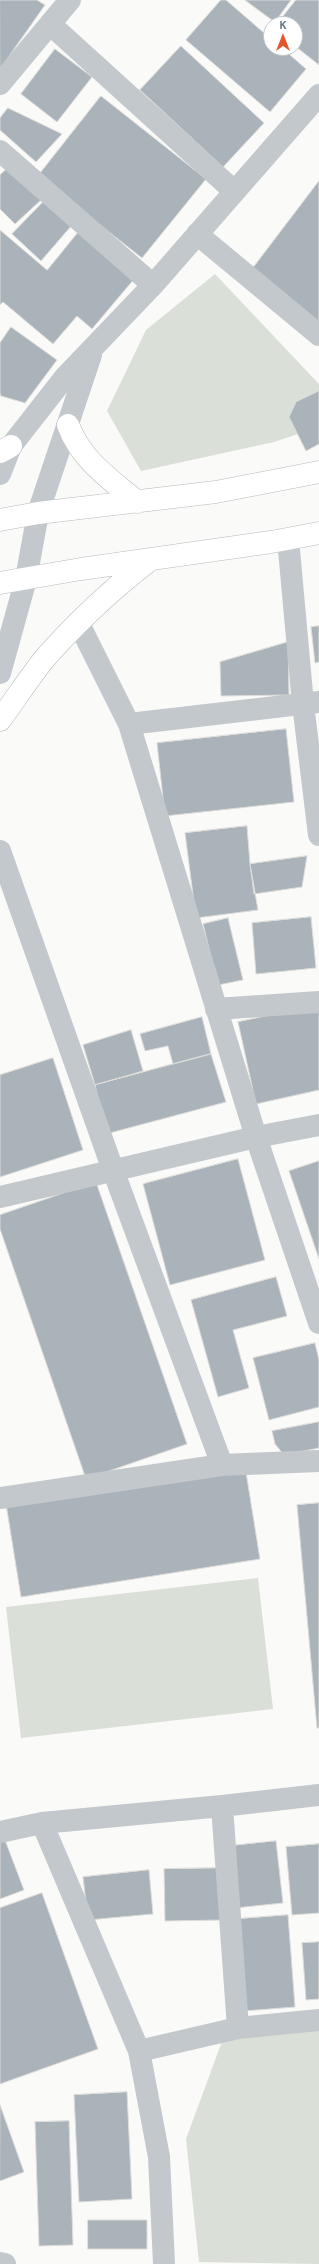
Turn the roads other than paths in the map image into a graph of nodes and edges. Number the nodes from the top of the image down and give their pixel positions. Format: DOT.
graph roads {
  1 [pos="70,0"];
  2 [pos="50,24"];
  3 [pos="0,84"];
  4 [pos="319,95"];
  5 [pos="0,151"];
  6 [pos="234,192"];
  7 [pos="197,234"];
  8 [pos="153,285"];
  9 [pos="319,336"];
  10 [pos="93,350"];
  11 [pos="68,425"];
  12 [pos="4,444"];
  13 [pos="319,472"];
  14 [pos="0,474"];
  15 [pos="137,502"];
  16 [pos="38,513"];
  17 [pos="0,520"];
  18 [pos="319,532"];
  19 [pos="288,539"];
  20 [pos="152,559"];
  21 [pos="26,579"];
  22 [pos="0,583"];
  23 [pos="78,622"];
  24 [pos="0,673"];
  25 [pos="311,703"];
  26 [pos="0,720"];
  27 [pos="129,724"];
  28 [pos="319,835"];
  29 [pos="0,850"];
  30 [pos="319,1002"];
  31 [pos="216,1009"];
  32 [pos="319,1125"];
  33 [pos="256,1137"];
  34 [pos="113,1170"];
  35 [pos="0,1197"];
  36 [pos="319,1323"];
  37 [pos="319,1461"];
  38 [pos="222,1465"];
  39 [pos="0,1498"];
  40 [pos="319,1795"];
  41 [pos="222,1806"];
  42 [pos="42,1823"];
  43 [pos="0,1832"];
  44 [pos="319,2020"];
  45 [pos="238,2028"];
  46 [pos="139,2051"];
  47 [pos="0,2263"];
  48 [pos="5,2264"];
  49 [pos="164,2264"];
  1 -- 2 [label="street"];
  2 -- 3 [label="street"];
  2 -- 6 [label="street"];
  4 -- 6 [label="street"];
  5 -- 8 [label="street"];
  6 -- 7 [label="street"];
  7 -- 8 [label="street"];
  7 -- 9 [label="street"];
  8 -- 10 [label="street"];
  10 -- 11 [label="street"];
  10 -- 12 [label="street"];
  11 -- 15 [label="main road"];
  11 -- 16 [label="street"];
  12 -- 14 [label="street"];
  13 -- 15 [label="main road"];
  15 -- 16 [label="main road"];
  16 -- 17 [label="main road"];
  16 -- 21 [label="street"];
  18 -- 19 [label="main road"];
  19 -- 20 [label="main road"];
  19 -- 25 [label="street"];
  20 -- 21 [label="main road"];
  20 -- 23 [label="main road"];
  21 -- 22 [label="main road"];
  21 -- 24 [label="street"];
  23 -- 26 [label="main road"];
  23 -- 27 [label="street"];
  25 -- 27 [label="street"];
  25 -- 28 [label="street"];
  27 -- 31 [label="street"];
  29 -- 34 [label="street"];
  30 -- 31 [label="street"];
  31 -- 33 [label="street"];
  32 -- 33 [label="street"];
  33 -- 34 [label="street"];
  33 -- 36 [label="street"];
  34 -- 35 [label="street"];
  34 -- 38 [label="street"];
  37 -- 38 [label="street"];
  38 -- 39 [label="street"];
  40 -- 41 [label="street"];
  41 -- 42 [label="street"];
  41 -- 45 [label="street"];
  42 -- 43 [label="street"];
  42 -- 46 [label="street"];
  44 -- 45 [label="street"];
  45 -- 46 [label="street"];
  46 -- 49 [label="street"];
  47 -- 48 [label="street"];
}
